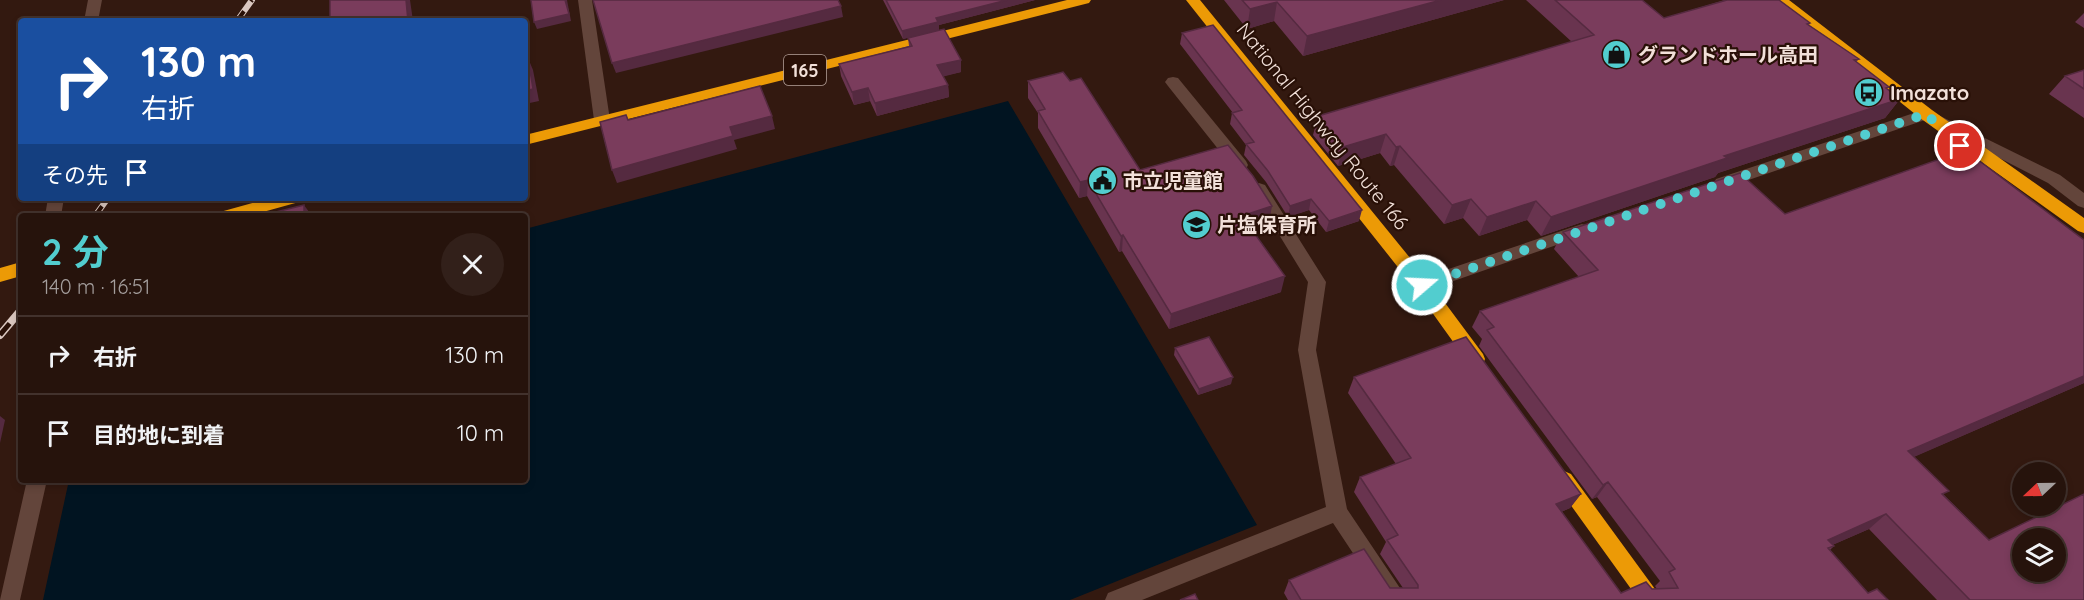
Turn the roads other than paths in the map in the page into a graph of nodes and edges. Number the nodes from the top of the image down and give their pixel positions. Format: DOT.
graph roads {
  1 [pos="95,0"];
  2 [pos="585,0"];
  3 [pos="1084,0"];
  4 [pos="1193,0"];
  5 [pos="1780,0"];
  6 [pos="92,18"];
  7 [pos="1173,82"];
  8 [pos="1926,114"];
  9 [pos="602,120"];
  10 [pos="528,139"];
  11 [pos="1702,190"];
  12 [pos="2011,196"];
  13 [pos="282,201"];
  14 [pos="2084,202"];
  15 [pos="237,213"];
  16 [pos="1601,224"];
  17 [pos="2084,227"];
  18 [pos="1422,285"];
  19 [pos="1485,371"];
  20 [pos="1554,466"];
  21 [pos="36,483"];
  22 [pos="1337,512"];
  23 [pos="8,577"];
  24 [pos="9,600"];
  25 [pos="1116,600"];
  26 [pos="1397,600"];
  27 [pos="1652,600"];
  1 -- 6 [label="street"];
  2 -- 9 [label="street"];
  3 -- 9 [label="highway, 165"];
  4 -- 18 [label="highway, National Highway Route 166"];
  5 -- 8 [label="highway"];
  7 -- 22 [label="street"];
  8 -- 11 [label="street"];
  8 -- 12 [label="street"];
  8 -- 14 [label="street"];
  8 -- 17 [label="highway"];
  9 -- 10 [label="highway, 165"];
  13 -- 15 [label="highway"];
  16 -- 18 [label="street"];
  18 -- 19 [label="highway, National Highway Route 166"];
  20 -- 27 [label="highway"];
  21 -- 23 [label="street"];
  22 -- 25 [label="street"];
  22 -- 26 [label="street"];
  23 -- 24 [label="street"];
}
